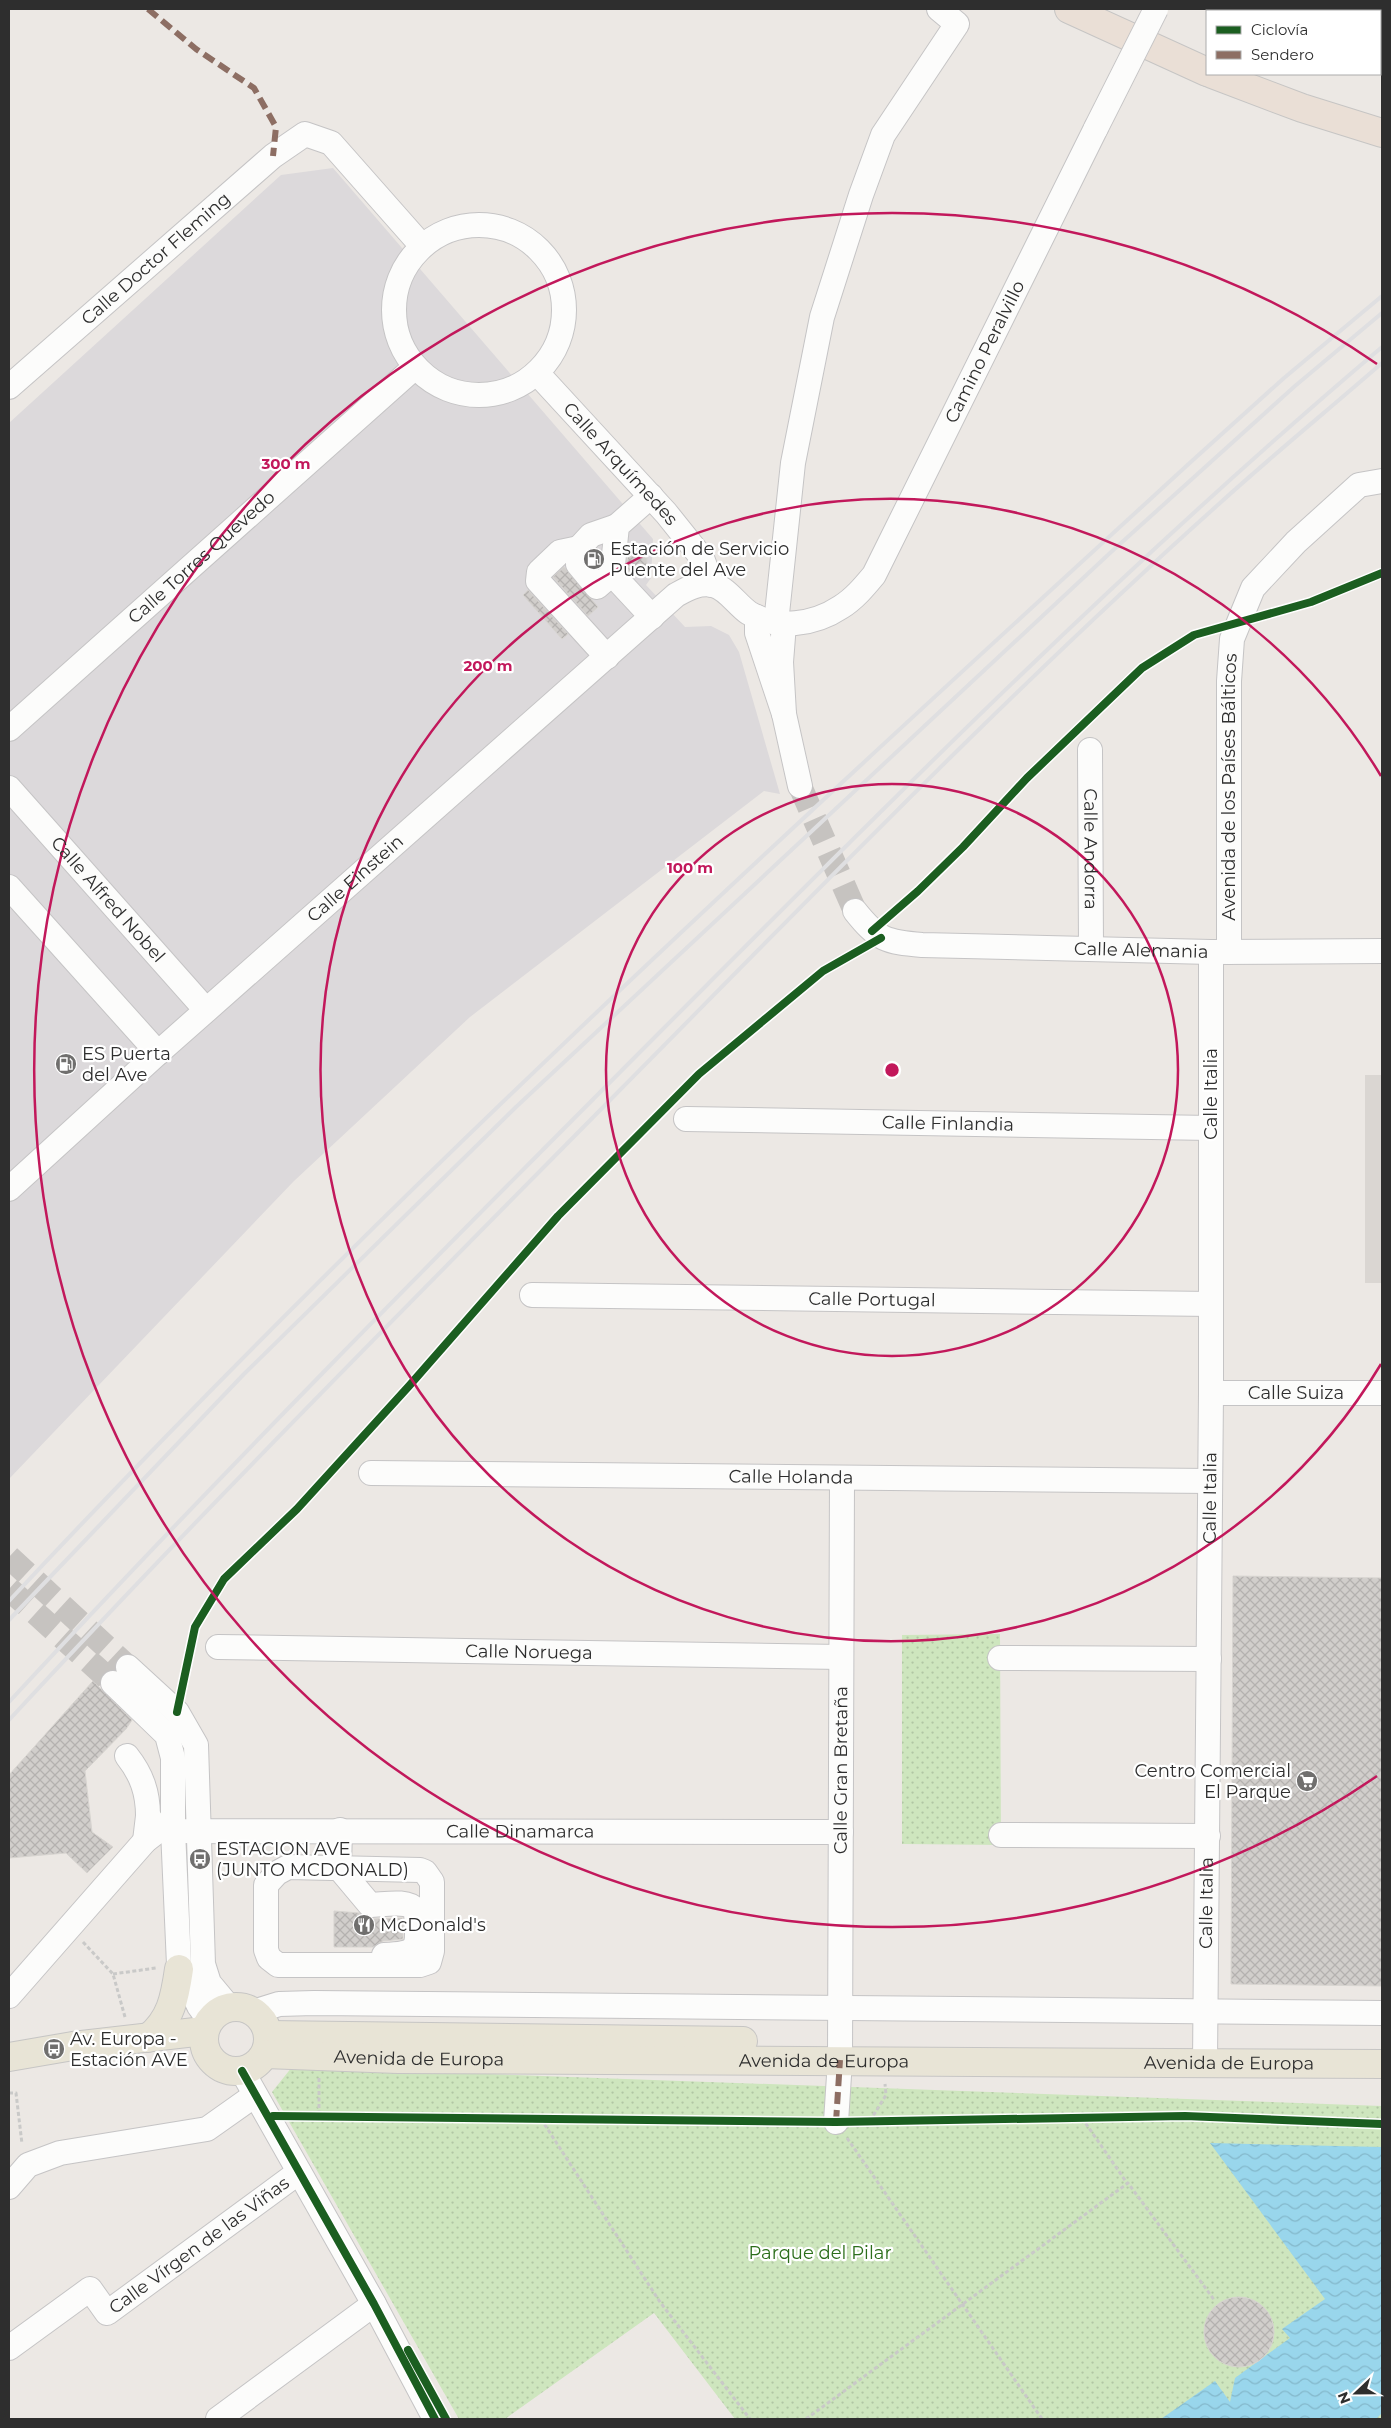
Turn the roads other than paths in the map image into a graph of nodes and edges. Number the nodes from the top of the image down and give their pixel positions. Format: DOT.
graph roads {
  1 [pos="939,9"];
  2 [pos="1070,9"];
  3 [pos="1156,9"];
  4 [pos="1206,72"];
  5 [pos="1215,75"];
  6 [pos="1382,133"];
  7 [pos="422,246"];
  8 [pos="415,367"];
  9 [pos="538,374"];
  10 [pos="9,387"];
  11 [pos="1382,481"];
  12 [pos="651,496"];
  13 [pos="617,526"];
  14 [pos="578,548"];
  15 [pos="612,574"];
  16 [pos="712,585"];
  17 [pos="652,617"];
  18 [pos="773,622"];
  19 [pos="607,657"];
  20 [pos="9,729"];
  21 [pos="1090,750"];
  22 [pos="800,786"];
  23 [pos="9,788"];
  24 [pos="9,886"];
  25 [pos="855,911"];
  26 [pos="1091,948"];
  27 [pos="1382,951"];
  28 [pos="1220,952"];
  29 [pos="206,1010"];
  30 [pos="158,1052"];
  31 [pos="686,1119"];
  32 [pos="1211,1128"];
  33 [pos="9,1189"];
  34 [pos="532,1295"];
  35 [pos="1211,1304"];
  36 [pos="1211,1393"];
  37 [pos="1382,1393"];
  38 [pos="371,1473"];
  39 [pos="842,1479"];
  40 [pos="1210,1481"];
  41 [pos="218,1647"];
  42 [pos="841,1658"];
  43 [pos="1000,1658"];
  44 [pos="1209,1659"];
  45 [pos="127,1756"];
  46 [pos="156,1829"];
  47 [pos="198,1830"];
  48 [pos="340,1830"];
  49 [pos="841,1832"];
  50 [pos="1000,1835"];
  51 [pos="1208,1836"];
  52 [pos="339,1868"];
  53 [pos="363,1966"];
  54 [pos="179,1967"];
  55 [pos="9,1996"];
  56 [pos="840,2009"];
  57 [pos="1206,2011"];
  58 [pos="1382,2013"];
  59 [pos="224,2017"];
  60 [pos="140,2039"];
  61 [pos="266,2044"];
  62 [pos="1382,2047"];
  63 [pos="840,2051"];
  64 [pos="1205,2054"];
  65 [pos="9,2057"];
  66 [pos="1382,2064"];
  67 [pos="242,2071"];
  68 [pos="255,2095"];
  69 [pos="836,2122"];
  70 [pos="299,2172"];
  71 [pos="9,2187"];
  72 [pos="374,2304"];
  73 [pos="9,2348"];
  74 [pos="218,2419"];
  75 [pos="435,2419"];
  1 -- 18 [label="street"];
  2 -- 4 [label="highway"];
  3 -- 18 [label="street, Camino Peralvillo, bridge"];
  5 -- 6 [label="highway"];
  7 -- 8 [label="street"];
  7 -- 9 [label="street"];
  7 -- 10 [label="street, Calle Doctor Fleming"];
  8 -- 9 [label="street"];
  8 -- 20 [label="street, Calle Torres Quevedo"];
  9 -- 12 [label="street, Calle Arquímedes"];
  11 -- 28 [label="street, Avenida de los Países Bálticos"];
  12 -- 13 [label="street"];
  12 -- 16 [label="street, Calle Arquímedes"];
  13 -- 14 [label="street"];
  13 -- 15 [label="street"];
  14 -- 15 [label="street"];
  14 -- 19 [label="street"];
  15 -- 17 [label="street"];
  16 -- 17 [label="street, Calle Einstein"];
  16 -- 18 [label="street"];
  17 -- 19 [label="street, Calle Einstein"];
  18 -- 22 [label="street"];
  19 -- 29 [label="street, Calle Einstein"];
  21 -- 26 [label="street, Calle Andorra"];
  23 -- 29 [label="street, Calle Alfred Nobel"];
  24 -- 30 [label="street"];
  25 -- 26 [label="street, Calle Alemania"];
  26 -- 28 [label="street, Calle Alemania"];
  27 -- 28 [label="street, Calle Alemania"];
  28 -- 32 [label="street, Calle Italia"];
  29 -- 30 [label="street, Calle Einstein"];
  30 -- 33 [label="street, Calle Einstein"];
  31 -- 32 [label="street, Calle Finlandia"];
  32 -- 35 [label="street, Calle Italia"];
  34 -- 35 [label="street, Calle Portugal"];
  35 -- 36 [label="street, Calle Italia"];
  36 -- 37 [label="street, Calle Suiza"];
  36 -- 40 [label="street, Calle Italia"];
  38 -- 39 [label="street, Calle Holanda"];
  39 -- 40 [label="street, Calle Holanda"];
  39 -- 42 [label="street, Calle Gran Bretaña"];
  40 -- 44 [label="street, Calle Italia"];
  41 -- 42 [label="street, Calle Noruega"];
  42 -- 49 [label="street, Calle Gran Bretaña"];
  43 -- 44 [label="street"];
  44 -- 51 [label="street, Calle Italia"];
  45 -- 46 [label="street"];
  46 -- 47 [label="street, Calle Dinamarca"];
  46 -- 47 [label="street"];
  46 -- 54 [label="street"];
  46 -- 55 [label="street"];
  47 -- 48 [label="street, Calle Dinamarca"];
  47 -- 59 [label="street"];
  48 -- 49 [label="street, Calle Dinamarca"];
  48 -- 52 [label="street"];
  49 -- 56 [label="street, Calle Gran Bretaña"];
  50 -- 51 [label="street"];
  51 -- 57 [label="street, Calle Italia"];
  52 -- 53 [label="street"];
  52 -- 53 [label="street"];
  52 -- 53 [label="street"];
  54 -- 59 [label="street"];
  54 -- 60 [label="main road"];
  56 -- 57 [label="street"];
  56 -- 59 [label="street"];
  56 -- 63 [label="street, Calle Gran Bretaña"];
  57 -- 58 [label="street"];
  57 -- 64 [label="street, Calle Italia"];
  59 -- 60 [label="main road"];
  59 -- 61 [label="main road"];
  59 -- 67 [label="main road"];
  60 -- 65 [label="main road"];
  61 -- 63 [label="main road, Avenida de Europa"];
  61 -- 63 [label="main road, Avenida de Europa"];
  61 -- 67 [label="main road"];
  62 -- 64 [label="main road, Avenida de Europa"];
  63 -- 64 [label="main road, Avenida de Europa"];
  63 -- 64 [label="main road, Avenida de Europa"];
  63 -- 69 [label="street, Calle Gran Bretaña"];
  64 -- 66 [label="main road, Avenida de Europa"];
  67 -- 68 [label="street"];
  68 -- 70 [label="street"];
  68 -- 71 [label="street"];
  70 -- 72 [label="street"];
  70 -- 73 [label="street, Calle Vírgen de las Viñas"];
  72 -- 74 [label="street"];
  72 -- 75 [label="street"];
}
